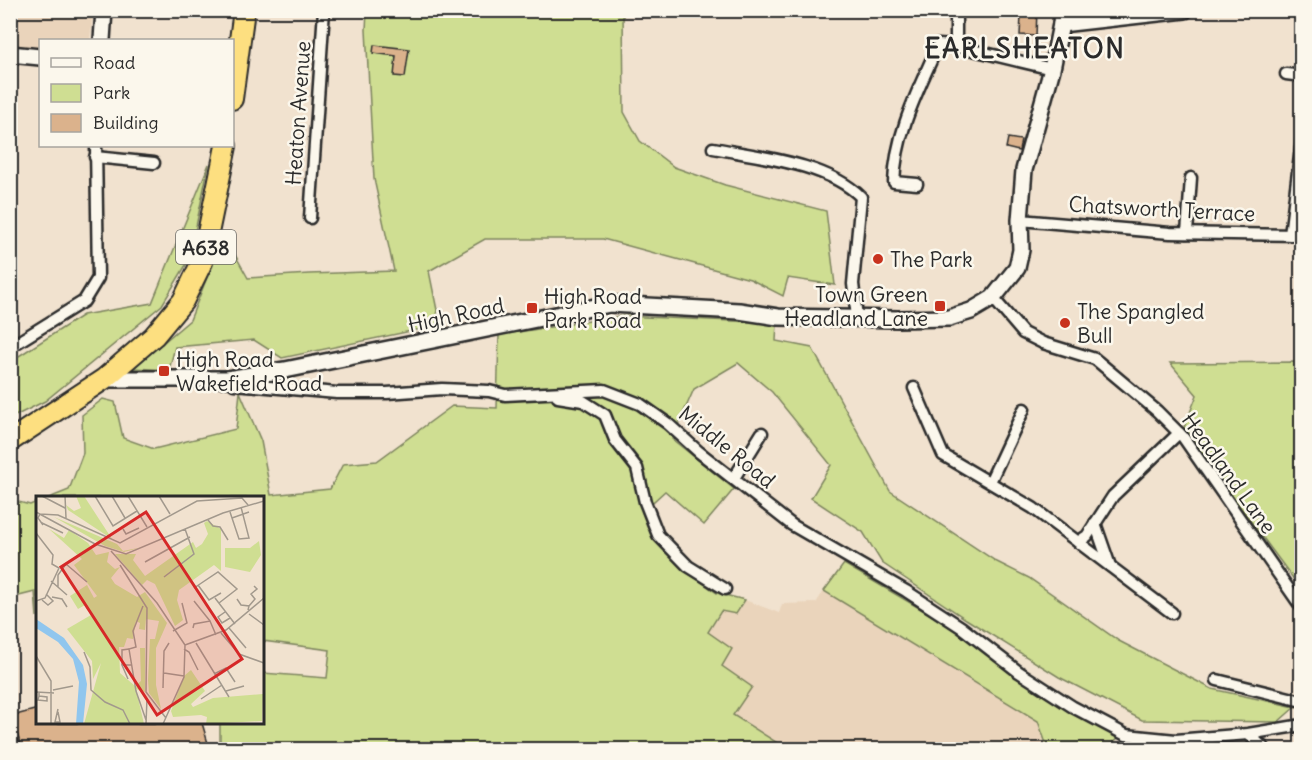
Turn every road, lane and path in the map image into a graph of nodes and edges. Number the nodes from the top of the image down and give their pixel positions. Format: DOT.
graph roads {
  1 [pos="104,10"];
  2 [pos="244,10"];
  3 [pos="324,10"];
  4 [pos="956,10"];
  5 [pos="1185,10"];
  6 [pos="1062,17"];
  7 [pos="102,39"];
  8 [pos="956,46"];
  9 [pos="10,54"];
  10 [pos="39,57"];
  11 [pos="1052,69"];
  12 [pos="1286,74"];
  13 [pos="1302,76"];
  14 [pos="234,84"];
  15 [pos="1302,140"];
  16 [pos="96,147"];
  17 [pos="226,147"];
  18 [pos="713,148"];
  19 [pos="95,157"];
  20 [pos="154,163"];
  21 [pos="1191,178"];
  22 [pos="917,184"];
  23 [pos="310,218"];
  24 [pos="1020,220"];
  25 [pos="1187,233"];
  26 [pos="1296,235"];
  27 [pos="993,298"];
  28 [pos="857,317"];
  29 [pos="10,347"];
  30 [pos="104,379"];
  31 [pos="227,379"];
  32 [pos="914,388"];
  33 [pos="505,395"];
  34 [pos="1024,409"];
  35 [pos="762,433"];
  36 [pos="1179,433"];
  37 [pos="10,441"];
  38 [pos="734,478"];
  39 [pos="990,482"];
  40 [pos="1095,523"];
  41 [pos="1078,542"];
  42 [pos="1110,566"];
  43 [pos="726,589"];
  44 [pos="1302,608"];
  45 [pos="1172,613"];
  46 [pos="1217,680"];
  47 [pos="1302,700"];
  48 [pos="1302,725"];
  49 [pos="1248,734"];
  50 [pos="1144,736"];
  51 [pos="1167,750"];
  52 [pos="1266,750"];
  1 -- 7 [label="street"];
  2 -- 14 [label="highway"];
  3 -- 23 [label="street, Heaton Avenue"];
  4 -- 8 [label="street"];
  5 -- 6 [label="street"];
  6 -- 11 [label="street"];
  8 -- 11 [label="street"];
  8 -- 22 [label="street"];
  9 -- 10 [label="street"];
  11 -- 24 [label="street"];
  12 -- 13 [label="street"];
  15 -- 26 [label="street"];
  16 -- 19 [label="street"];
  17 -- 30 [label="highway, A638"];
  18 -- 28 [label="street"];
  19 -- 20 [label="street"];
  19 -- 29 [label="street"];
  21 -- 25 [label="street"];
  24 -- 25 [label="street, Chatsworth Terrace"];
  24 -- 27 [label="street"];
  25 -- 26 [label="street, Chatsworth Terrace"];
  27 -- 28 [label="street, High Road"];
  27 -- 36 [label="street, Headland Lane"];
  28 -- 31 [label="street, High Road"];
  30 -- 31 [label="street, High Road"];
  30 -- 37 [label="highway, A638"];
  31 -- 33 [label="street, Middle Road"];
  32 -- 39 [label="street"];
  33 -- 38 [label="street, Middle Road"];
  33 -- 43 [label="street"];
  34 -- 39 [label="street"];
  35 -- 38 [label="street"];
  36 -- 40 [label="street"];
  36 -- 44 [label="street, Headland Lane"];
  38 -- 50 [label="street, Middle Road"];
  39 -- 41 [label="street"];
  40 -- 41 [label="street"];
  40 -- 42 [label="street"];
  41 -- 42 [label="street"];
  42 -- 45 [label="street"];
  46 -- 47 [label="street"];
  48 -- 49 [label="street, Middle Road"];
  49 -- 50 [label="street, Middle Road"];
  49 -- 52 [label="street"];
  50 -- 51 [label="street, Middle Road"];
}
